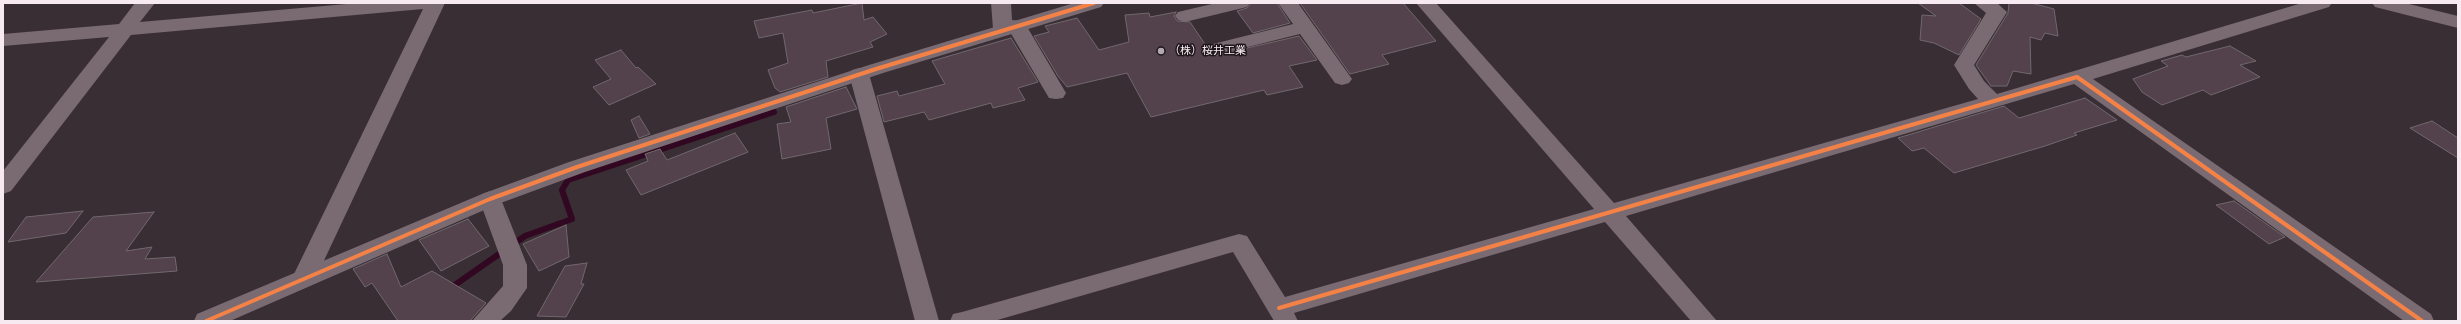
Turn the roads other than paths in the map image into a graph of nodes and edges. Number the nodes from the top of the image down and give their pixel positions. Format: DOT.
graph roads {
  1 [pos="145,3"];
  2 [pos="423,3"];
  3 [pos="435,3"];
  4 [pos="1001,3"];
  5 [pos="1094,3"];
  6 [pos="1240,3"];
  7 [pos="1288,3"];
  8 [pos="1426,3"];
  9 [pos="2322,3"];
  10 [pos="2382,3"];
  11 [pos="1993,6"];
  12 [pos="1185,16"];
  13 [pos="2458,22"];
  14 [pos="1010,27"];
  15 [pos="1305,27"];
  16 [pos="125,30"];
  17 [pos="3,40"];
  18 [pos="1220,48"];
  19 [pos="859,74"];
  20 [pos="2077,77"];
  21 [pos="1342,79"];
  22 [pos="1056,93"];
  23 [pos="1991,100"];
  24 [pos="3,186"];
  25 [pos="490,199"];
  26 [pos="1609,213"];
  27 [pos="304,278"];
  28 [pos="1283,314"];
  29 [pos="218,318"];
  30 [pos="484,321"];
  31 [pos="927,321"];
  32 [pos="962,321"];
  33 [pos="1705,321"];
  34 [pos="2422,321"];
  1 -- 16 [label="street"];
  2 -- 16 [label="street"];
  3 -- 27 [label="street"];
  4 -- 14 [label="street"];
  5 -- 14 [label="street"];
  6 -- 12 [label="street"];
  7 -- 15 [label="street"];
  8 -- 26 [label="street"];
  9 -- 20 [label="street"];
  10 -- 13 [label="street"];
  11 -- 23 [label="street"];
  14 -- 19 [label="street"];
  14 -- 22 [label="street"];
  15 -- 18 [label="street"];
  15 -- 21 [label="street"];
  16 -- 17 [label="street"];
  16 -- 24 [label="street"];
  19 -- 25 [label="street"];
  19 -- 31 [label="street"];
  20 -- 23 [label="street"];
  20 -- 34 [label="street"];
  23 -- 26 [label="street"];
  25 -- 27 [label="street"];
  25 -- 30 [label="street"];
  26 -- 28 [label="street"];
  26 -- 33 [label="street"];
  27 -- 29 [label="street"];
  28 -- 32 [label="street"];
}
